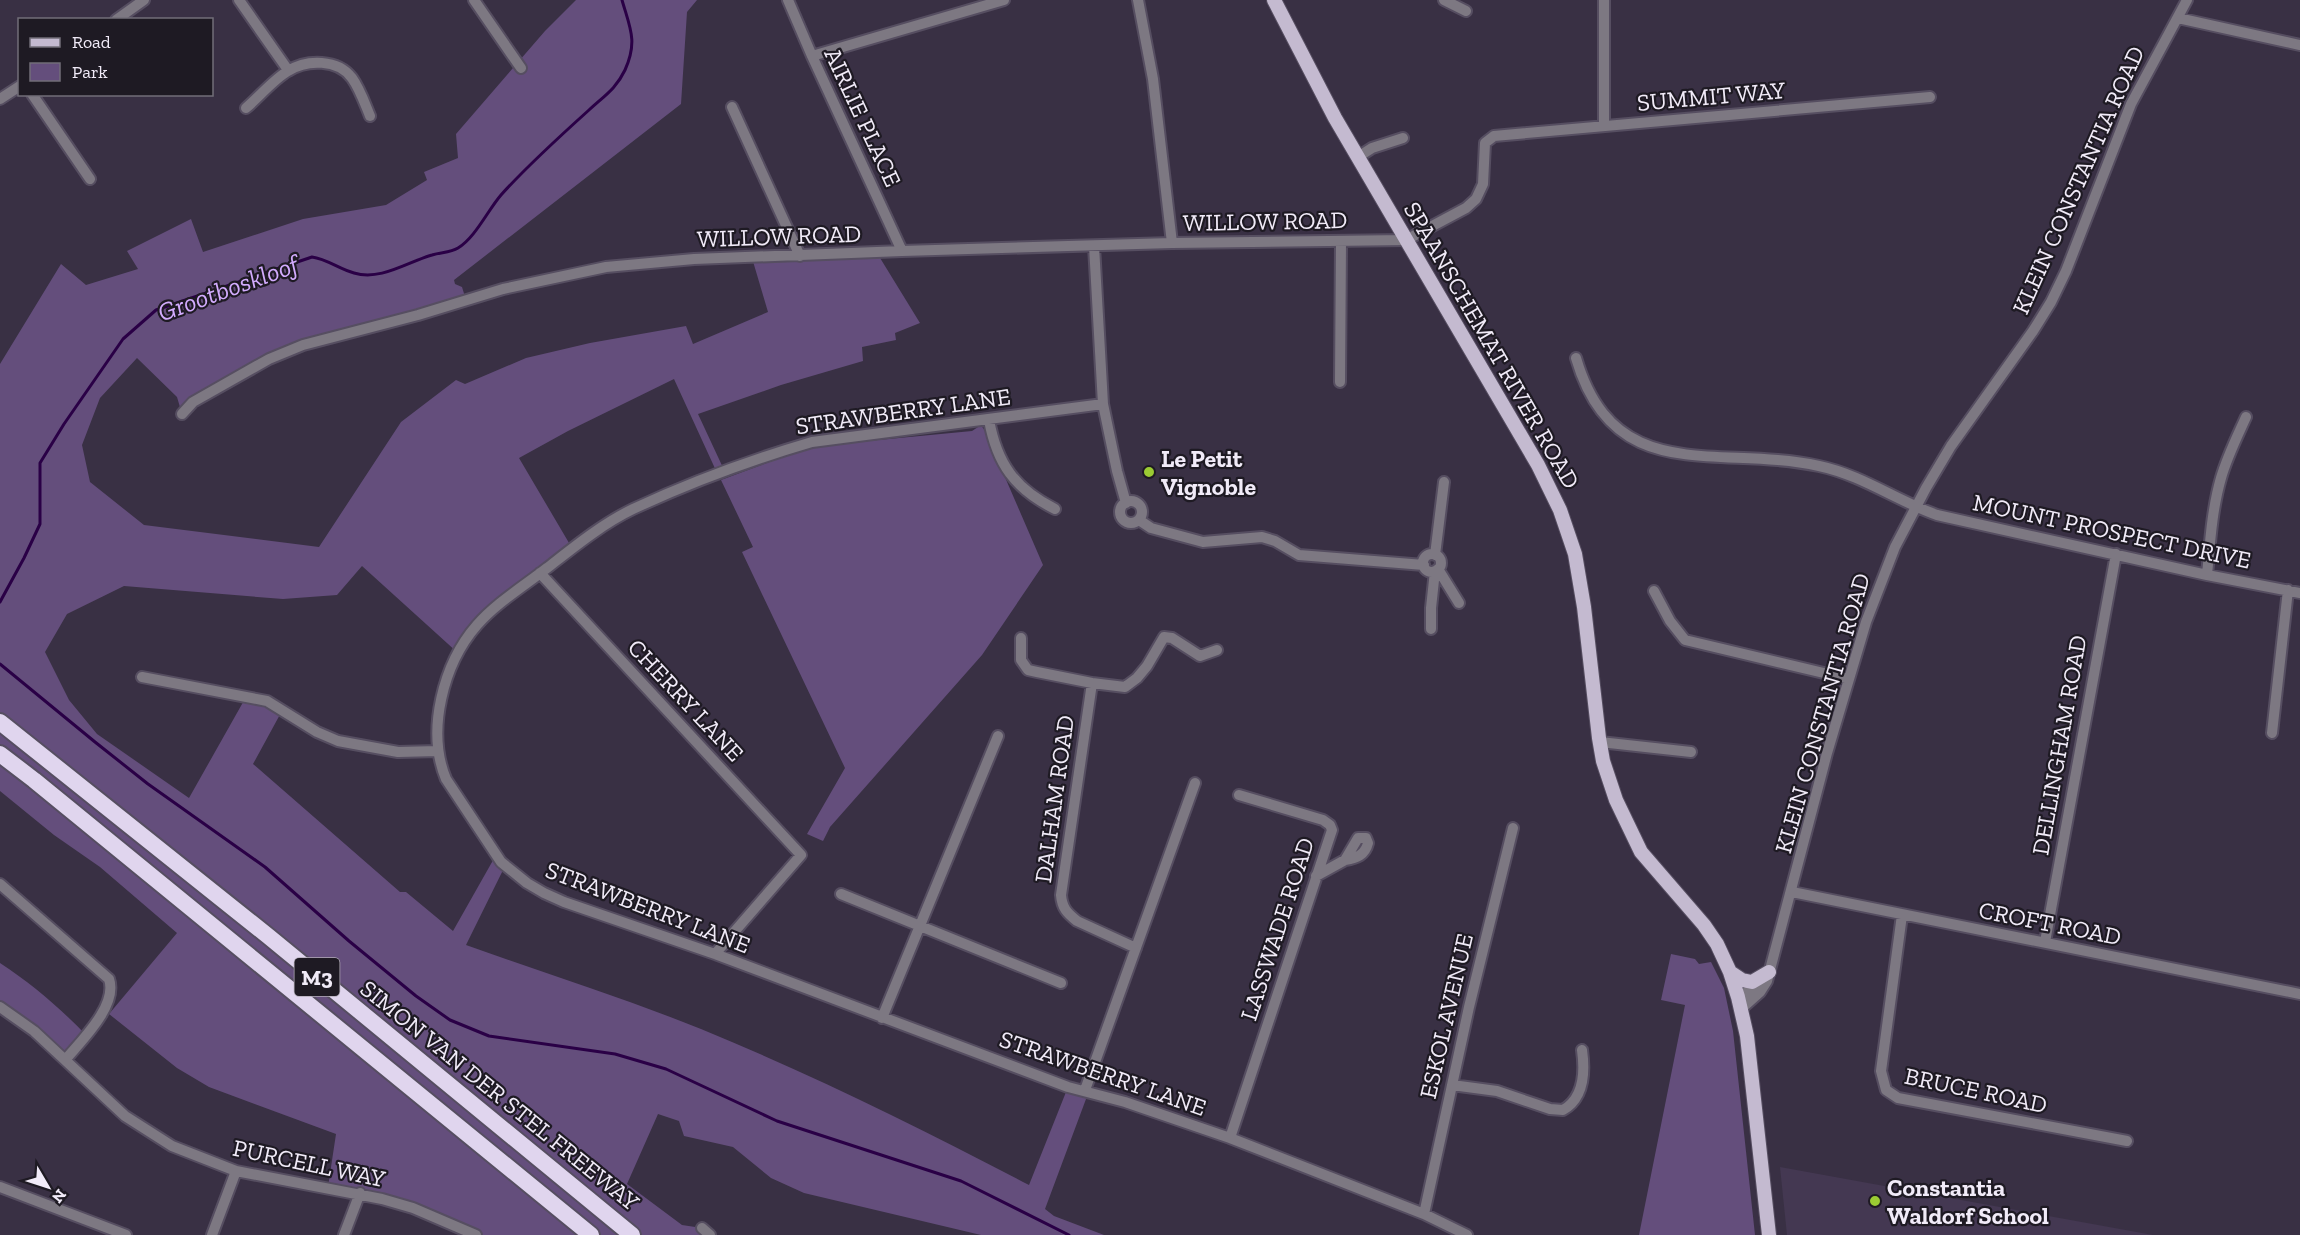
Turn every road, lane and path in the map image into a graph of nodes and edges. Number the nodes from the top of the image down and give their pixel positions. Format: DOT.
graph roads {
  1 [pos="144,0"];
  2 [pos="238,0"];
  3 [pos="474,0"];
  4 [pos="788,0"];
  5 [pos="1004,0"];
  6 [pos="1138,0"];
  7 [pos="1274,0"];
  8 [pos="1444,0"];
  9 [pos="1604,0"];
  10 [pos="2187,0"];
  11 [pos="1466,11"];
  12 [pos="119,18"];
  13 [pos="2178,18"];
  14 [pos="2300,45"];
  15 [pos="812,56"];
  16 [pos="521,68"];
  17 [pos="288,70"];
  18 [pos="18,87"];
  19 [pos="33,96"];
  20 [pos="1930,98"];
  21 [pos="0,99"];
  22 [pos="732,107"];
  23 [pos="246,108"];
  24 [pos="370,116"];
  25 [pos="1604,126"];
  26 [pos="1403,138"];
  27 [pos="1358,157"];
  28 [pos="90,179"];
  29 [pos="1406,240"];
  30 [pos="1341,242"];
  31 [pos="1172,243"];
  32 [pos="1094,246"];
  33 [pos="902,251"];
  34 [pos="801,256"];
  35 [pos="1576,358"];
  36 [pos="1340,382"];
  37 [pos="1103,404"];
  38 [pos="182,414"];
  39 [pos="2247,417"];
  40 [pos="989,420"];
  41 [pos="1444,482"];
  42 [pos="1126,502"];
  43 [pos="1916,507"];
  44 [pos="1055,508"];
  45 [pos="1141,522"];
  46 [pos="2116,554"];
  47 [pos="1436,555"];
  48 [pos="1424,565"];
  49 [pos="1436,570"];
  50 [pos="540,573"];
  51 [pos="2207,575"];
  52 [pos="2288,590"];
  53 [pos="1654,591"];
  54 [pos="2300,593"];
  55 [pos="1459,603"];
  56 [pos="1431,629"];
  57 [pos="1021,638"];
  58 [pos="1217,650"];
  59 [pos="142,677"];
  60 [pos="1849,679"];
  61 [pos="1092,683"];
  62 [pos="0,722"];
  63 [pos="2272,733"];
  64 [pos="998,736"];
  65 [pos="1599,742"];
  66 [pos="438,751"];
  67 [pos="1691,752"];
  68 [pos="0,754"];
  69 [pos="1196,783"];
  70 [pos="1239,795"];
  71 [pos="1513,828"];
  72 [pos="1345,860"];
  73 [pos="1316,876"];
  74 [pos="0,884"];
  75 [pos="1792,892"];
  76 [pos="841,894"];
  77 [pos="1902,915"];
  78 [pos="920,924"];
  79 [pos="2045,942"];
  80 [pos="1136,948"];
  81 [pos="715,954"];
  82 [pos="1730,972"];
  83 [pos="1769,972"];
  84 [pos="1062,982"];
  85 [pos="2300,994"];
  86 [pos="1739,1003"];
  87 [pos="0,1007"];
  88 [pos="882,1018"];
  89 [pos="1582,1050"];
  90 [pos="66,1059"];
  91 [pos="1452,1085"];
  92 [pos="1085,1090"];
  93 [pos="1230,1138"];
  94 [pos="2127,1141"];
  95 [pos="236,1171"];
  96 [pos="516,1174"];
  97 [pos="0,1187"];
  98 [pos="360,1193"];
  99 [pos="1424,1214"];
  100 [pos="126,1235"];
  101 [pos="212,1235"];
  102 [pos="344,1235"];
  103 [pos="476,1235"];
  104 [pos="578,1235"];
  105 [pos="591,1235"];
  106 [pos="632,1235"];
  107 [pos="1467,1235"];
  108 [pos="1769,1235"];
  1 -- 12 [label="street"];
  2 -- 17 [label="street"];
  3 -- 16 [label="street"];
  4 -- 15 [label="street, AIRLIE PLACE"];
  5 -- 15 [label="street"];
  6 -- 31 [label="street"];
  7 -- 27 [label="main road, SPAANSCHEMAT RIVER ROAD"];
  8 -- 11 [label="street"];
  9 -- 25 [label="street"];
  10 -- 13 [label="street, KLEIN CONSTANTIA ROAD"];
  13 -- 14 [label="street"];
  13 -- 43 [label="street, KLEIN CONSTANTIA ROAD"];
  15 -- 33 [label="street, AIRLIE PLACE"];
  17 -- 23 [label="street"];
  17 -- 24 [label="street"];
  18 -- 21 [label="street"];
  19 -- 28 [label="street"];
  20 -- 25 [label="street, SUMMIT WAY"];
  22 -- 34 [label="street"];
  25 -- 29 [label="street, SUMMIT WAY"];
  26 -- 27 [label="street"];
  27 -- 29 [label="main road, SPAANSCHEMAT RIVER ROAD"];
  29 -- 30 [label="street, WILLOW ROAD"];
  29 -- 65 [label="main road, SPAANSCHEMAT RIVER ROAD"];
  30 -- 31 [label="street, WILLOW ROAD"];
  30 -- 36 [label="street"];
  31 -- 32 [label="street, WILLOW ROAD"];
  32 -- 33 [label="street, WILLOW ROAD"];
  32 -- 37 [label="street"];
  33 -- 34 [label="street, WILLOW ROAD"];
  34 -- 38 [label="street, WILLOW ROAD"];
  35 -- 43 [label="street, MOUNT PROSPECT DRIVE"];
  37 -- 40 [label="street, STRAWBERRY LANE"];
  37 -- 42 [label="street"];
  39 -- 51 [label="street"];
  40 -- 44 [label="street"];
  40 -- 50 [label="street, STRAWBERRY LANE"];
  41 -- 47 [label="street"];
  42 -- 45 [label="street"];
  42 -- 45 [label="street"];
  43 -- 46 [label="street, MOUNT PROSPECT DRIVE"];
  43 -- 60 [label="street, KLEIN CONSTANTIA ROAD"];
  45 -- 48 [label="street"];
  46 -- 51 [label="street, MOUNT PROSPECT DRIVE"];
  46 -- 79 [label="street, DELLINGHAM ROAD"];
  47 -- 48 [label="street"];
  47 -- 49 [label="street"];
  48 -- 49 [label="street"];
  49 -- 55 [label="street"];
  49 -- 56 [label="street"];
  50 -- 66 [label="street, STRAWBERRY LANE"];
  50 -- 81 [label="street, CHERRY LANE"];
  51 -- 52 [label="street, MOUNT PROSPECT DRIVE"];
  52 -- 54 [label="street, MOUNT PROSPECT DRIVE"];
  52 -- 63 [label="street"];
  53 -- 60 [label="street"];
  57 -- 61 [label="street"];
  58 -- 61 [label="street"];
  59 -- 66 [label="street"];
  60 -- 75 [label="street, KLEIN CONSTANTIA ROAD"];
  61 -- 80 [label="street, DALHAM ROAD"];
  62 -- 106 [label="highway, SIMON VAN DER STEL FREEWAY / M3"];
  64 -- 78 [label="street"];
  65 -- 67 [label="street"];
  65 -- 82 [label="main road, SPAANSCHEMAT RIVER ROAD"];
  66 -- 81 [label="street, STRAWBERRY LANE"];
  68 -- 96 [label="highway, SIMON VAN DER STEL FREEWAY / M3"];
  69 -- 80 [label="street"];
  70 -- 73 [label="street, LASSWADE ROAD"];
  71 -- 91 [label="street, ESKOL AVENUE"];
  72 -- 73 [label="street"];
  73 -- 93 [label="street, LASSWADE ROAD"];
  74 -- 90 [label="street"];
  75 -- 77 [label="street, CROFT ROAD"];
  75 -- 83 [label="street, KLEIN CONSTANTIA ROAD"];
  76 -- 78 [label="street"];
  77 -- 79 [label="street, CROFT ROAD"];
  77 -- 94 [label="street, BRUCE ROAD"];
  78 -- 84 [label="street"];
  78 -- 88 [label="street"];
  79 -- 85 [label="street, CROFT ROAD"];
  80 -- 92 [label="street"];
  81 -- 88 [label="street, STRAWBERRY LANE"];
  82 -- 83 [label="main road"];
  82 -- 86 [label="main road, SPAANSCHEMAT RIVER ROAD"];
  83 -- 86 [label="street, KLEIN CONSTANTIA ROAD"];
  86 -- 108 [label="main road, SPAANSCHEMAT RIVER ROAD"];
  87 -- 90 [label="street, PURCELL WAY"];
  88 -- 92 [label="street, STRAWBERRY LANE"];
  89 -- 91 [label="street"];
  90 -- 95 [label="street, PURCELL WAY"];
  91 -- 99 [label="street, ESKOL AVENUE"];
  92 -- 93 [label="street, STRAWBERRY LANE"];
  93 -- 99 [label="street, STRAWBERRY LANE"];
  95 -- 98 [label="street, PURCELL WAY"];
  95 -- 101 [label="street"];
  96 -- 104 [label="highway"];
  96 -- 105 [label="highway, SIMON VAN DER STEL FREEWAY / M3"];
  97 -- 100 [label="street"];
  98 -- 102 [label="street"];
  98 -- 103 [label="street, PURCELL WAY"];
  99 -- 107 [label="street, STRAWBERRY LANE"];
}
